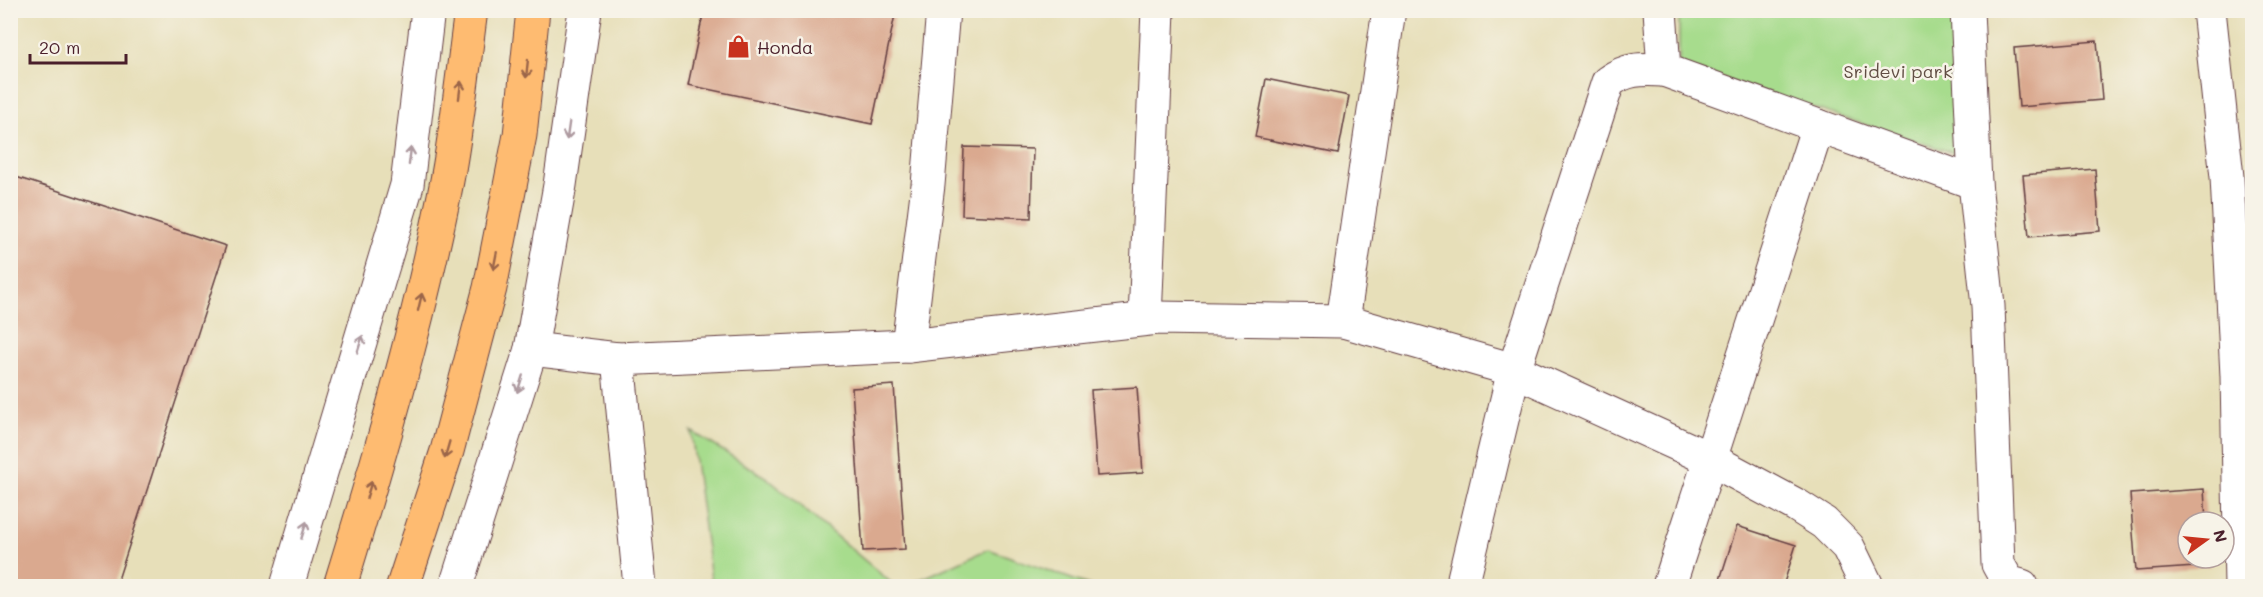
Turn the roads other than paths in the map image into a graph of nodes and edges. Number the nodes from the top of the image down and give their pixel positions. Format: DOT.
graph roads {
  1 [pos="428,10"];
  2 [pos="471,10"];
  3 [pos="533,10"];
  4 [pos="585,10"];
  5 [pos="943,10"];
  6 [pos="1158,10"];
  7 [pos="1389,10"];
  8 [pos="1660,10"];
  9 [pos="1967,10"];
  10 [pos="2210,10"];
  11 [pos="1664,70"];
  12 [pos="1818,126"];
  13 [pos="1975,183"];
  14 [pos="1145,319"];
  15 [pos="1343,321"];
  16 [pos="908,346"];
  17 [pos="531,349"];
  18 [pos="618,359"];
  19 [pos="1514,370"];
  20 [pos="1710,459"];
  21 [pos="1464,578"];
  22 [pos="288,586"];
  23 [pos="340,586"];
  24 [pos="403,586"];
  25 [pos="456,586"];
  26 [pos="640,586"];
  27 [pos="1669,586"];
  28 [pos="1867,586"];
  29 [pos="2022,586"];
  30 [pos="2241,586"];
  22 -- 1 [label="street, one-way"];
  23 -- 2 [label="main road, one-way"];
  3 -- 24 [label="main road, one-way"];
  4 -- 17 [label="street, one-way"];
  5 -- 16 [label="street"];
  6 -- 14 [label="street"];
  7 -- 15 [label="street"];
  8 -- 11 [label="street"];
  9 -- 13 [label="street"];
  10 -- 30 [label="street"];
  11 -- 12 [label="street"];
  11 -- 19 [label="street"];
  12 -- 13 [label="street"];
  12 -- 20 [label="street"];
  13 -- 29 [label="street"];
  14 -- 15 [label="street"];
  14 -- 16 [label="street"];
  15 -- 19 [label="street"];
  16 -- 18 [label="street"];
  17 -- 18 [label="street"];
  17 -- 25 [label="street, one-way"];
  18 -- 26 [label="street"];
  19 -- 20 [label="street"];
  19 -- 21 [label="street"];
  20 -- 27 [label="street"];
  20 -- 28 [label="street"];
}
